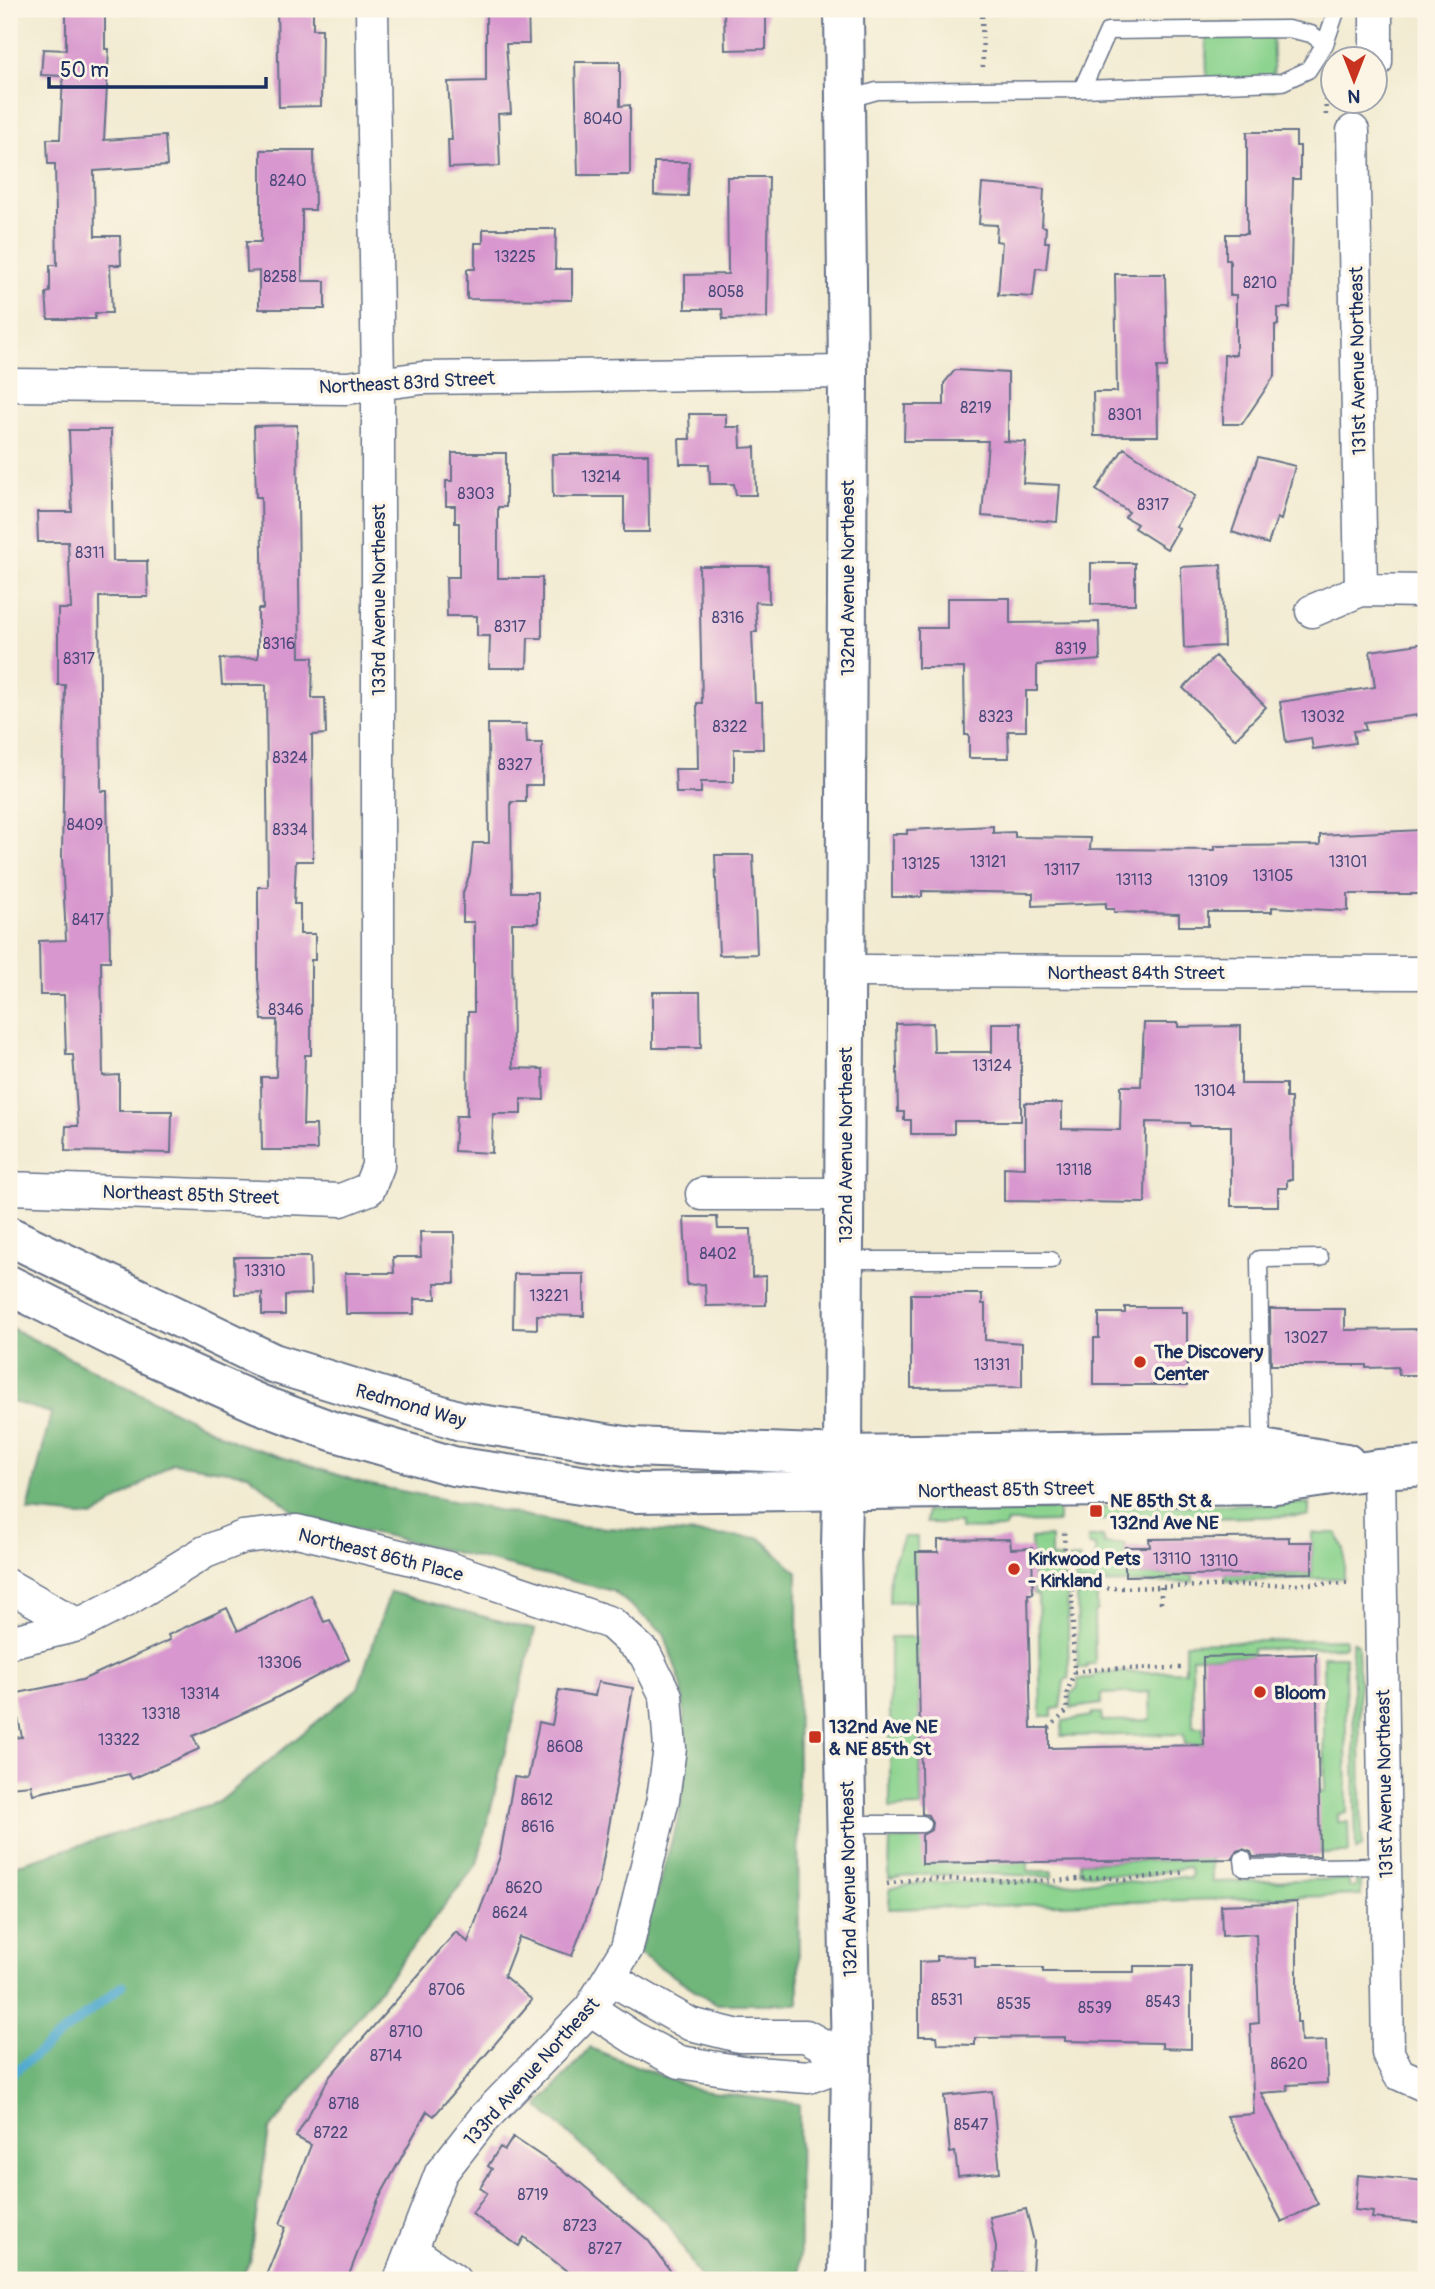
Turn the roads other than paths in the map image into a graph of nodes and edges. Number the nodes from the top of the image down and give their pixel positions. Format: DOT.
graph roads {
  1 [pos="372,9"];
  2 [pos="844,9"];
  3 [pos="1337,9"];
  4 [pos="1376,9"];
  5 [pos="1325,44"];
  6 [pos="1376,46"];
  7 [pos="1083,89"];
  8 [pos="845,100"];
  9 [pos="1353,131"];
  10 [pos="848,372"];
  11 [pos="378,382"];
  12 [pos="9,385"];
  13 [pos="1361,590"];
  14 [pos="1426,591"];
  15 [pos="1311,611"];
  16 [pos="845,971"];
  17 [pos="1426,973"];
  18 [pos="10,1187"];
  19 [pos="369,1189"];
  20 [pos="702,1194"];
  21 [pos="844,1194"];
  22 [pos="9,1236"];
  23 [pos="1320,1258"];
  24 [pos="844,1261"];
  25 [pos="1051,1261"];
  26 [pos="9,1284"];
  27 [pos="1262,1449"];
  28 [pos="1426,1466"];
  29 [pos="1379,1469"];
  30 [pos="842,1473"];
  31 [pos="9,1586"];
  32 [pos="78,1625"];
  33 [pos="9,1642"];
  34 [pos="645,1654"];
  35 [pos="847,1824"];
  36 [pos="922,1824"];
  37 [pos="1243,1859"];
  38 [pos="1385,1866"];
  39 [pos="611,1979"];
  40 [pos="590,2009"];
  41 [pos="851,2061"];
  42 [pos="1422,2085"];
  43 [pos="412,2251"];
  44 [pos="400,2280"];
  45 [pos="454,2280"];
  46 [pos="848,2280"];
  1 -- 11 [label="street, 133rd Avenue Northeast"];
  2 -- 8 [label="main road, 132nd Avenue Northeast"];
  3 -- 5 [label="lane"];
  4 -- 6 [label="street"];
  5 -- 7 [label="lane"];
  5 -- 7 [label="lane"];
  7 -- 8 [label="lane"];
  8 -- 10 [label="main road, 132nd Avenue Northeast"];
  9 -- 13 [label="street, 131st Avenue Northeast"];
  10 -- 11 [label="street, Northeast 83rd Street"];
  10 -- 16 [label="main road, 132nd Avenue Northeast"];
  11 -- 12 [label="street, Northeast 83rd Street"];
  11 -- 19 [label="street, 133rd Avenue Northeast"];
  13 -- 14 [label="street"];
  13 -- 15 [label="street"];
  16 -- 17 [label="street, Northeast 84th Street"];
  16 -- 21 [label="main road, 132nd Avenue Northeast"];
  18 -- 19 [label="street, Northeast 85th Street"];
  20 -- 21 [label="street"];
  21 -- 24 [label="main road, 132nd Avenue Northeast"];
  22 -- 30 [label="main road, Redmond Way"];
  23 -- 27 [label="lane"];
  24 -- 25 [label="lane"];
  24 -- 30 [label="main road, 132nd Avenue Northeast"];
  26 -- 30 [label="main road"];
  27 -- 29 [label="main road, Northeast 85th Street"];
  27 -- 30 [label="main road, Northeast 85th Street"];
  28 -- 29 [label="main road, Northeast 85th Street"];
  29 -- 30 [label="main road, Northeast 85th Street"];
  29 -- 38 [label="street, 131st Avenue Northeast"];
  30 -- 35 [label="main road, 132nd Avenue Northeast"];
  31 -- 32 [label="street"];
  32 -- 33 [label="street, Northeast 86th Place"];
  32 -- 34 [label="street, Northeast 86th Place"];
  34 -- 39 [label="street, 133rd Avenue Northeast"];
  35 -- 36 [label="lane"];
  35 -- 41 [label="main road, 132nd Avenue Northeast"];
  37 -- 38 [label="lane"];
  38 -- 42 [label="street, 131st Avenue Northeast"];
  39 -- 40 [label="street, 133rd Avenue Northeast"];
  39 -- 41 [label="street"];
  40 -- 41 [label="street"];
  40 -- 43 [label="street, 133rd Avenue Northeast"];
  41 -- 46 [label="main road, 132nd Avenue Northeast"];
  43 -- 44 [label="street, 133rd Avenue Northeast"];
  43 -- 45 [label="street"];
}
